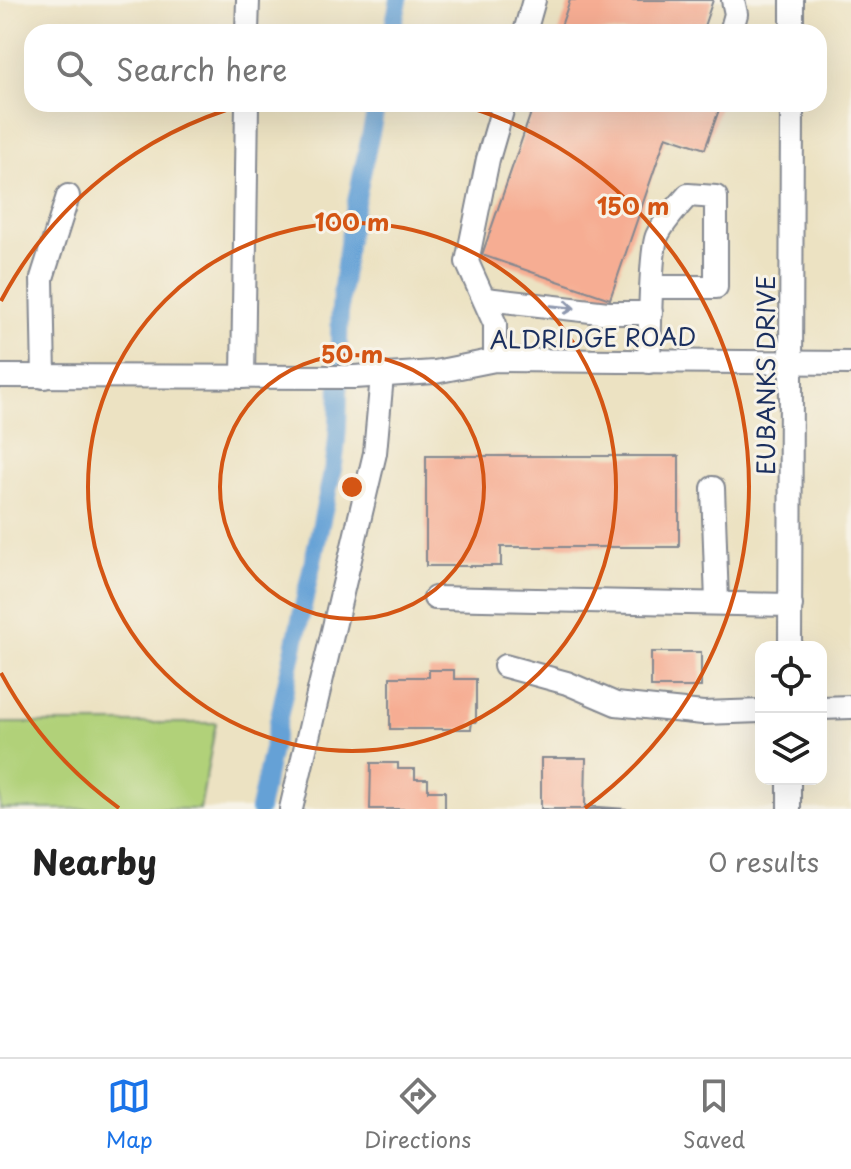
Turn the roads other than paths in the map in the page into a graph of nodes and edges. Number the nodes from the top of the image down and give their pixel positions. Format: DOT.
graph roads {
  1 [pos="248,0"];
  2 [pos="534,0"];
  3 [pos="733,0"];
  4 [pos="792,0"];
  5 [pos="247,24"];
  6 [pos="527,24"];
  7 [pos="733,24"];
  8 [pos="792,24"];
  9 [pos="247,112"];
  10 [pos="502,112"];
  11 [pos="792,112"];
  12 [pos="68,196"];
  13 [pos="653,287"];
  14 [pos="486,299"];
  15 [pos="651,313"];
  16 [pos="495,360"];
  17 [pos="649,362"];
  18 [pos="791,362"];
  19 [pos="851,363"];
  20 [pos="0,376"];
  21 [pos="382,376"];
  22 [pos="44,377"];
  23 [pos="243,377"];
  24 [pos="713,488"];
  25 [pos="435,598"];
  26 [pos="717,602"];
  27 [pos="791,605"];
  28 [pos="790,641"];
  29 [pos="505,666"];
  30 [pos="851,707"];
  31 [pos="827,708"];
  32 [pos="755,711"];
  33 [pos="789,785"];
  34 [pos="291,809"];
  35 [pos="789,809"];
  1 -- 5 [label="street"];
  2 -- 6 [label="street"];
  3 -- 7 [label="street"];
  4 -- 8 [label="street"];
  9 -- 23 [label="street"];
  10 -- 14 [label="street"];
  11 -- 18 [label="street, EUBANKS DRIVE"];
  12 -- 22 [label="street"];
  13 -- 13 [label="street"];
  13 -- 15 [label="street"];
  14 -- 15 [label="street, one-way"];
  14 -- 16 [label="street"];
  15 -- 17 [label="street"];
  16 -- 17 [label="street, ALDRIDGE ROAD"];
  16 -- 21 [label="street, ALDRIDGE ROAD"];
  17 -- 18 [label="street, ALDRIDGE ROAD"];
  18 -- 19 [label="street, ALDRIDGE ROAD"];
  18 -- 27 [label="street, EUBANKS DRIVE"];
  20 -- 22 [label="street, ALDRIDGE ROAD"];
  21 -- 23 [label="street, ALDRIDGE ROAD"];
  21 -- 34 [label="street"];
  22 -- 23 [label="street, ALDRIDGE ROAD"];
  24 -- 26 [label="street"];
  25 -- 26 [label="street"];
  26 -- 27 [label="street"];
  27 -- 28 [label="street, EUBANKS DRIVE"];
  29 -- 32 [label="street"];
  30 -- 31 [label="street"];
  33 -- 35 [label="street"];
}
